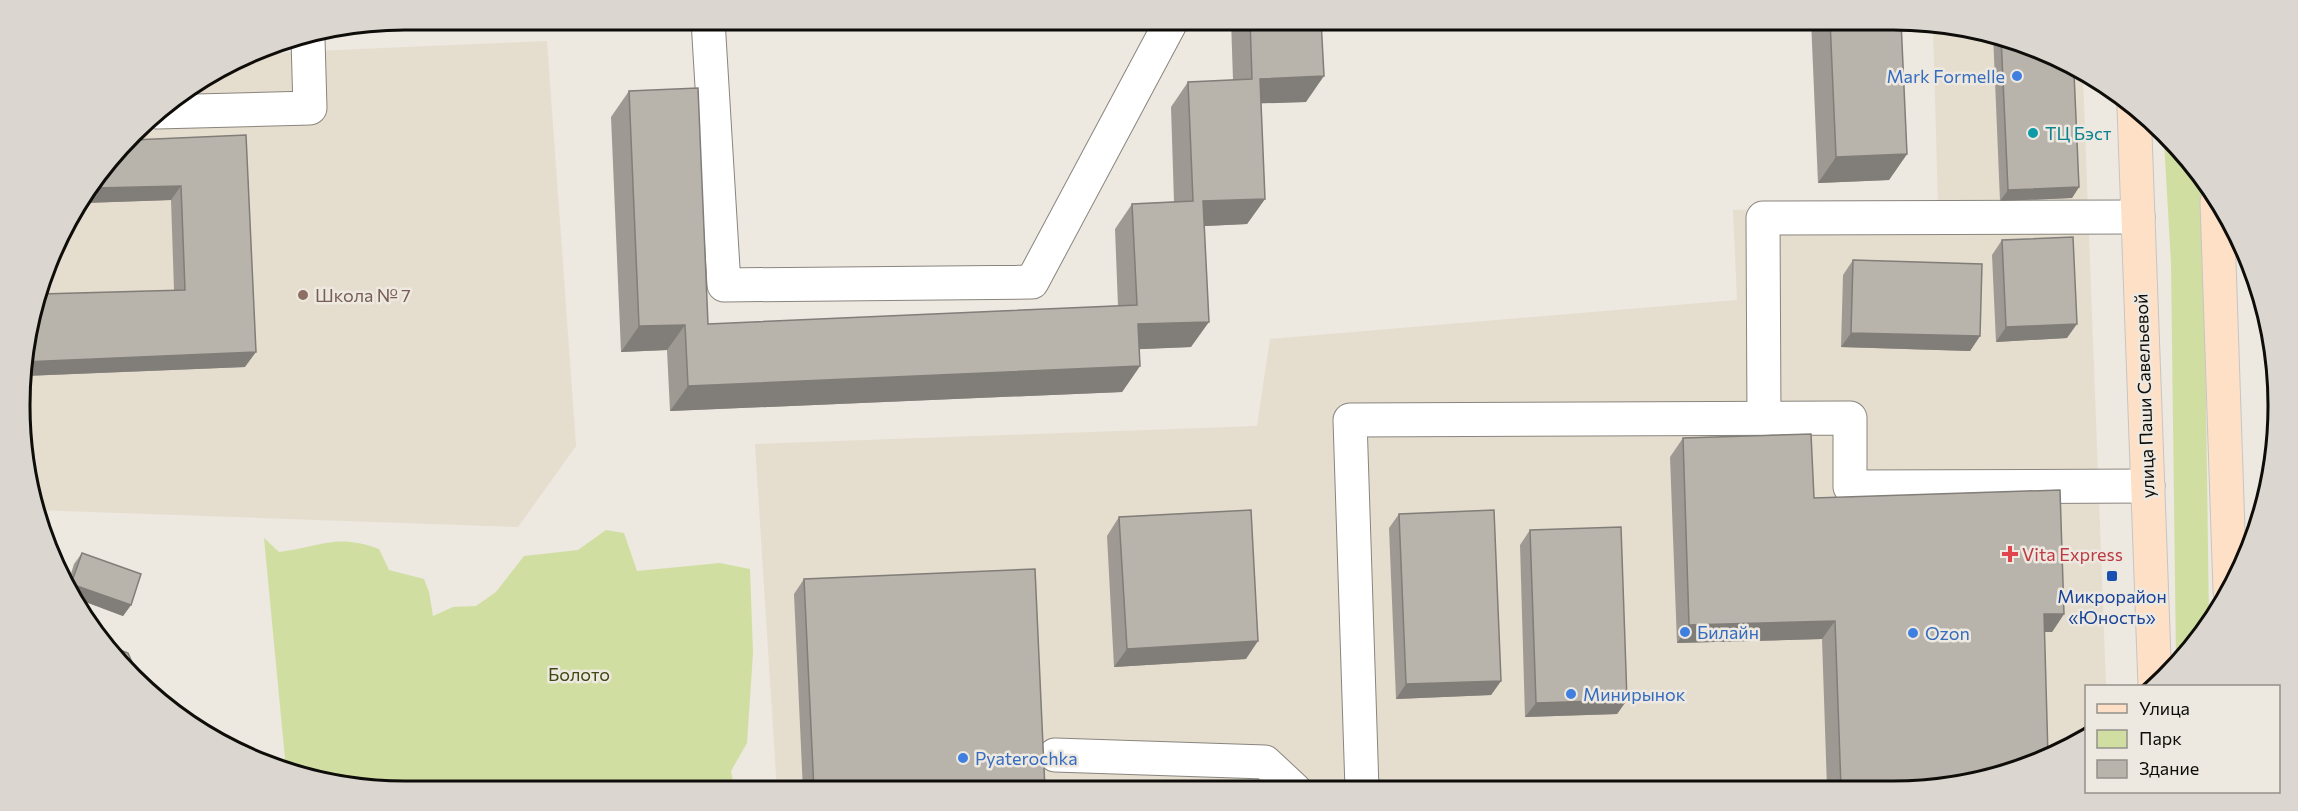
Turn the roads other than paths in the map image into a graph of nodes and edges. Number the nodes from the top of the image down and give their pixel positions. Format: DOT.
graph roads {
  1 [pos="709,30"];
  2 [pos="1167,30"];
  3 [pos="308,43"];
  4 [pos="172,112"];
  5 [pos="2134,119"];
  6 [pos="2138,217"];
  7 [pos="2218,217"];
  8 [pos="1764,419"];
  9 [pos="2148,486"];
  10 [pos="2229,571"];
  11 [pos="2155,674"];
  12 [pos="1055,755"];
  13 [pos="1285,781"];
  14 [pos="1362,781"];
  1 -- 2 [label="lane"];
  3 -- 4 [label="lane"];
  5 -- 6 [label="main road, улица Паши Савельевой"];
  6 -- 8 [label="lane"];
  6 -- 9 [label="main road, улица Паши Савельевой"];
  7 -- 10 [label="main road"];
  8 -- 9 [label="lane"];
  8 -- 14 [label="lane"];
  9 -- 11 [label="main road, улица Паши Савельевой"];
  12 -- 13 [label="lane"];
}
